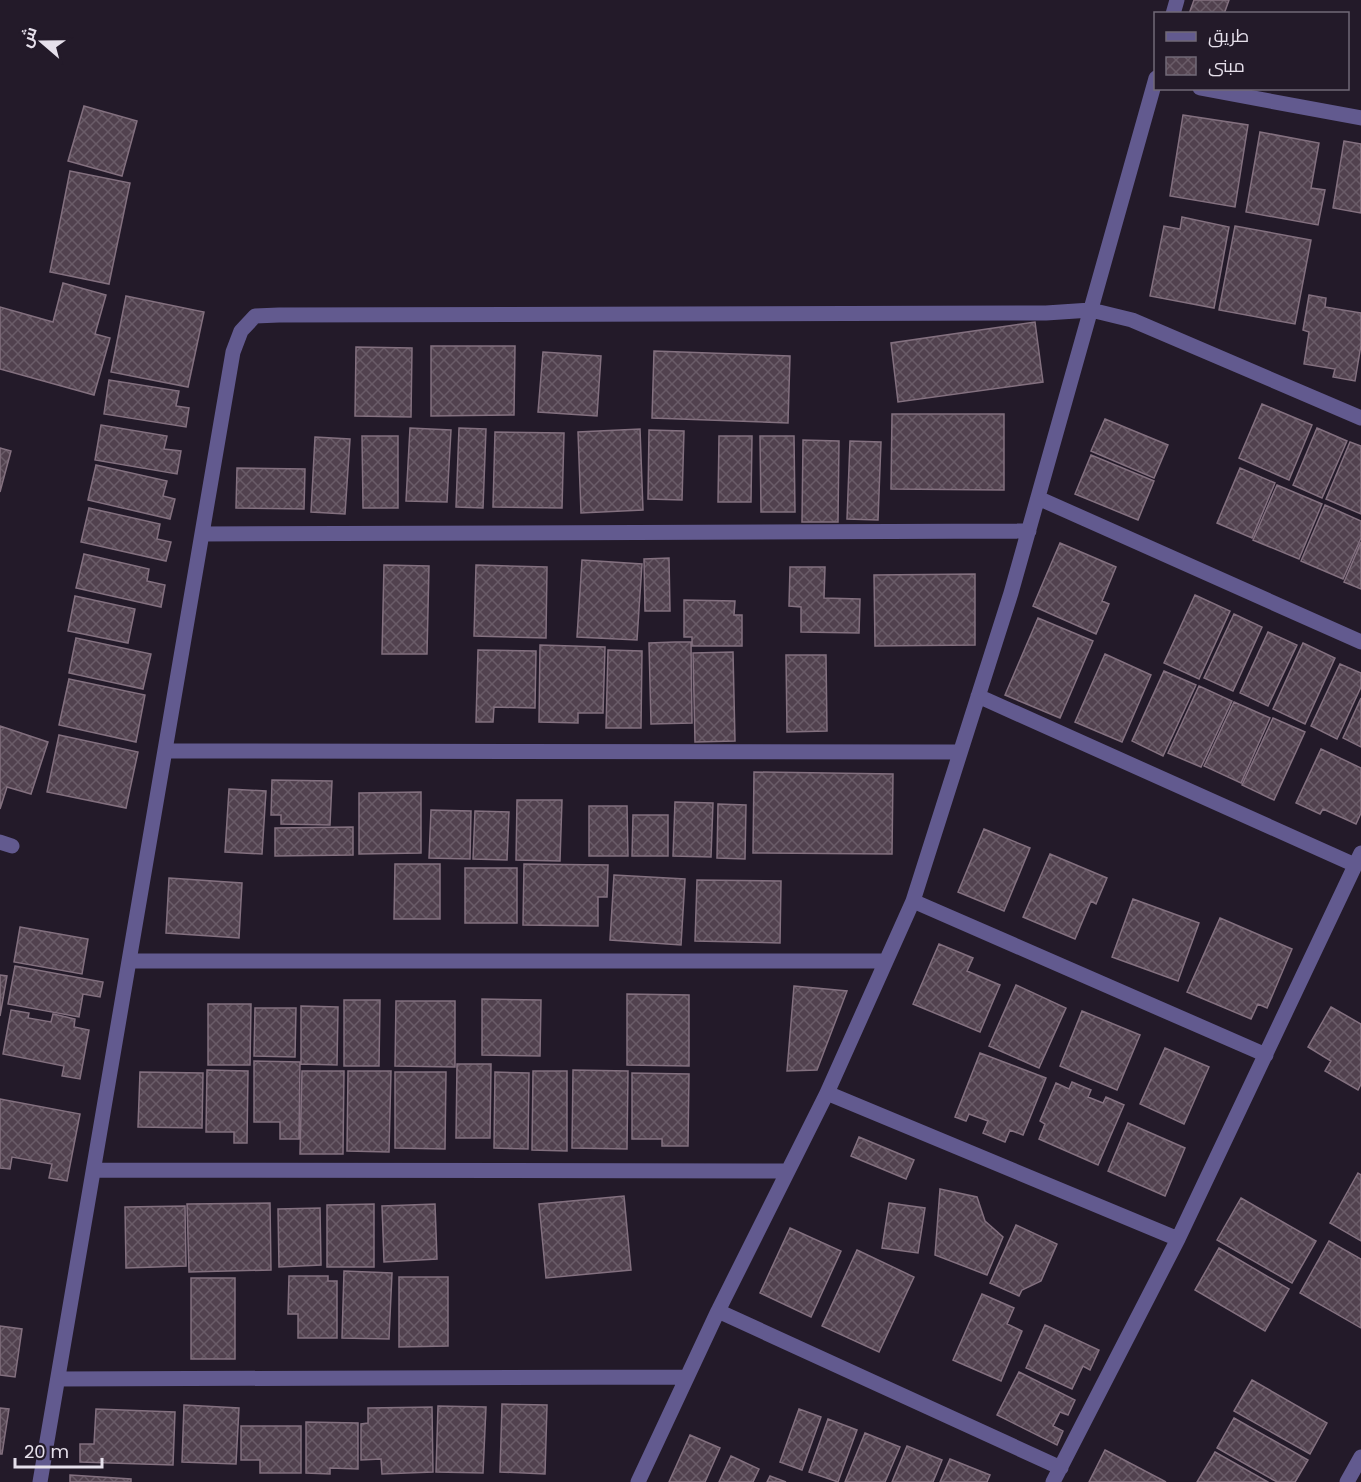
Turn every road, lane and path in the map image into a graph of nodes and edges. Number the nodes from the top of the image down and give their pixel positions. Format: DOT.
graph roads {
  1 [pos="1154,83"];
  2 [pos="1211,90"];
  3 [pos="1361,118"];
  4 [pos="1091,310"];
  5 [pos="1361,418"];
  6 [pos="1038,498"];
  7 [pos="1029,531"];
  8 [pos="202,534"];
  9 [pos="1361,642"];
  10 [pos="978,696"];
  11 [pos="165,751"];
  12 [pos="960,752"];
  13 [pos="1358,859"];
  14 [pos="913,901"];
  15 [pos="130,961"];
  16 [pos="886,961"];
  17 [pos="1266,1055"];
  18 [pos="827,1093"];
  19 [pos="94,1170"];
  20 [pos="787,1172"];
  21 [pos="1178,1239"];
  22 [pos="718,1311"];
  23 [pos="687,1377"];
  24 [pos="58,1379"];
  25 [pos="1361,1457"];
  26 [pos="1061,1468"];
  27 [pos="40,1482"];
  28 [pos="638,1482"];
  29 [pos="1053,1482"];
  30 [pos="1347,1482"];
  1 -- 4 [label="street"];
  2 -- 3 [label="street"];
  4 -- 5 [label="street"];
  4 -- 6 [label="street"];
  4 -- 8 [label="street"];
  6 -- 7 [label="street"];
  6 -- 9 [label="street"];
  7 -- 8 [label="street"];
  7 -- 10 [label="street"];
  8 -- 11 [label="street"];
  10 -- 12 [label="street"];
  10 -- 13 [label="street"];
  11 -- 12 [label="street"];
  11 -- 15 [label="street"];
  12 -- 14 [label="street"];
  13 -- 17 [label="street"];
  14 -- 16 [label="street"];
  14 -- 17 [label="street"];
  15 -- 16 [label="street"];
  15 -- 19 [label="street"];
  16 -- 18 [label="street"];
  17 -- 21 [label="street"];
  18 -- 20 [label="street"];
  18 -- 21 [label="street"];
  19 -- 20 [label="street"];
  19 -- 24 [label="street"];
  20 -- 22 [label="street"];
  21 -- 26 [label="street"];
  22 -- 23 [label="street"];
  22 -- 26 [label="street"];
  23 -- 24 [label="street"];
  23 -- 28 [label="street"];
  24 -- 27 [label="street"];
  25 -- 30 [label="street"];
  26 -- 29 [label="street"];
}
